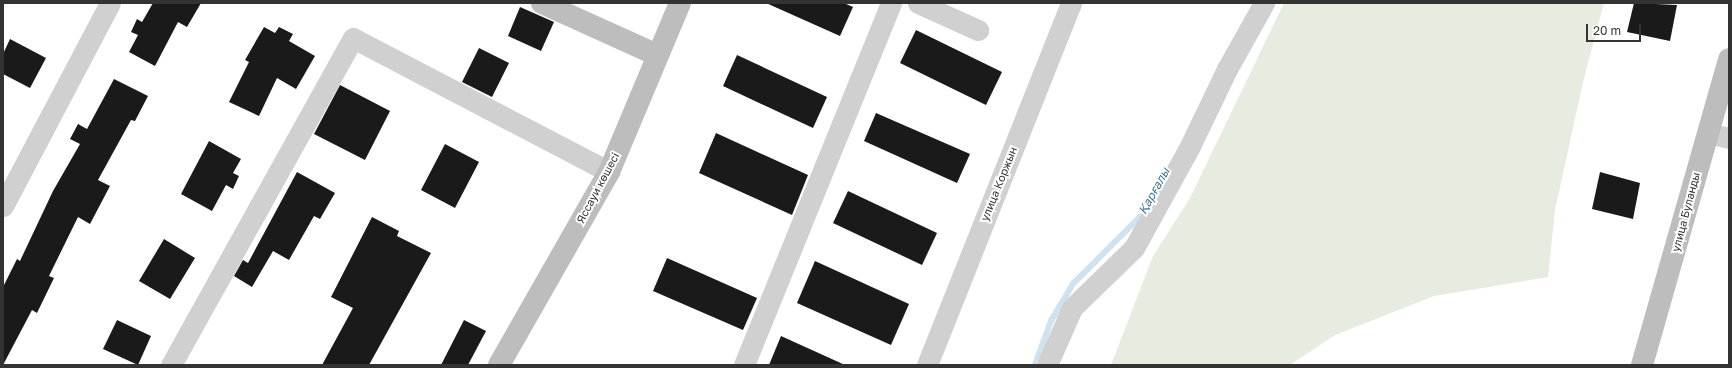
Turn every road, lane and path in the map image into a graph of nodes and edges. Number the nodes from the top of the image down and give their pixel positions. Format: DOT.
graph roads {
  1 [pos="110,3"];
  2 [pos="542,3"];
  3 [pos="680,3"];
  4 [pos="891,3"];
  5 [pos="918,3"];
  6 [pos="1071,3"];
  7 [pos="1264,3"];
  8 [pos="978,30"];
  9 [pos="657,55"];
  10 [pos="1729,59"];
  11 [pos="1708,133"];
  12 [pos="1729,138"];
  13 [pos="609,172"];
  14 [pos="3,206"];
  15 [pos="171,365"];
  16 [pos="499,365"];
  17 [pos="744,365"];
  18 [pos="927,365"];
  19 [pos="1047,365"];
  20 [pos="1642,365"];
  1 -- 14 [label="street"];
  2 -- 9 [label="street"];
  3 -- 9 [label="street, Яссауи көшесі"];
  4 -- 17 [label="street"];
  5 -- 8 [label="street"];
  6 -- 18 [label="street, улица Коржын"];
  7 -- 19 [label="street"];
  9 -- 13 [label="street, Яссауи көшесі"];
  10 -- 11 [label="street, улица Буланды"];
  11 -- 12 [label="street"];
  11 -- 20 [label="street, улица Буланды"];
  13 -- 15 [label="street"];
  13 -- 16 [label="street, Яссауи көшесі"];
}
